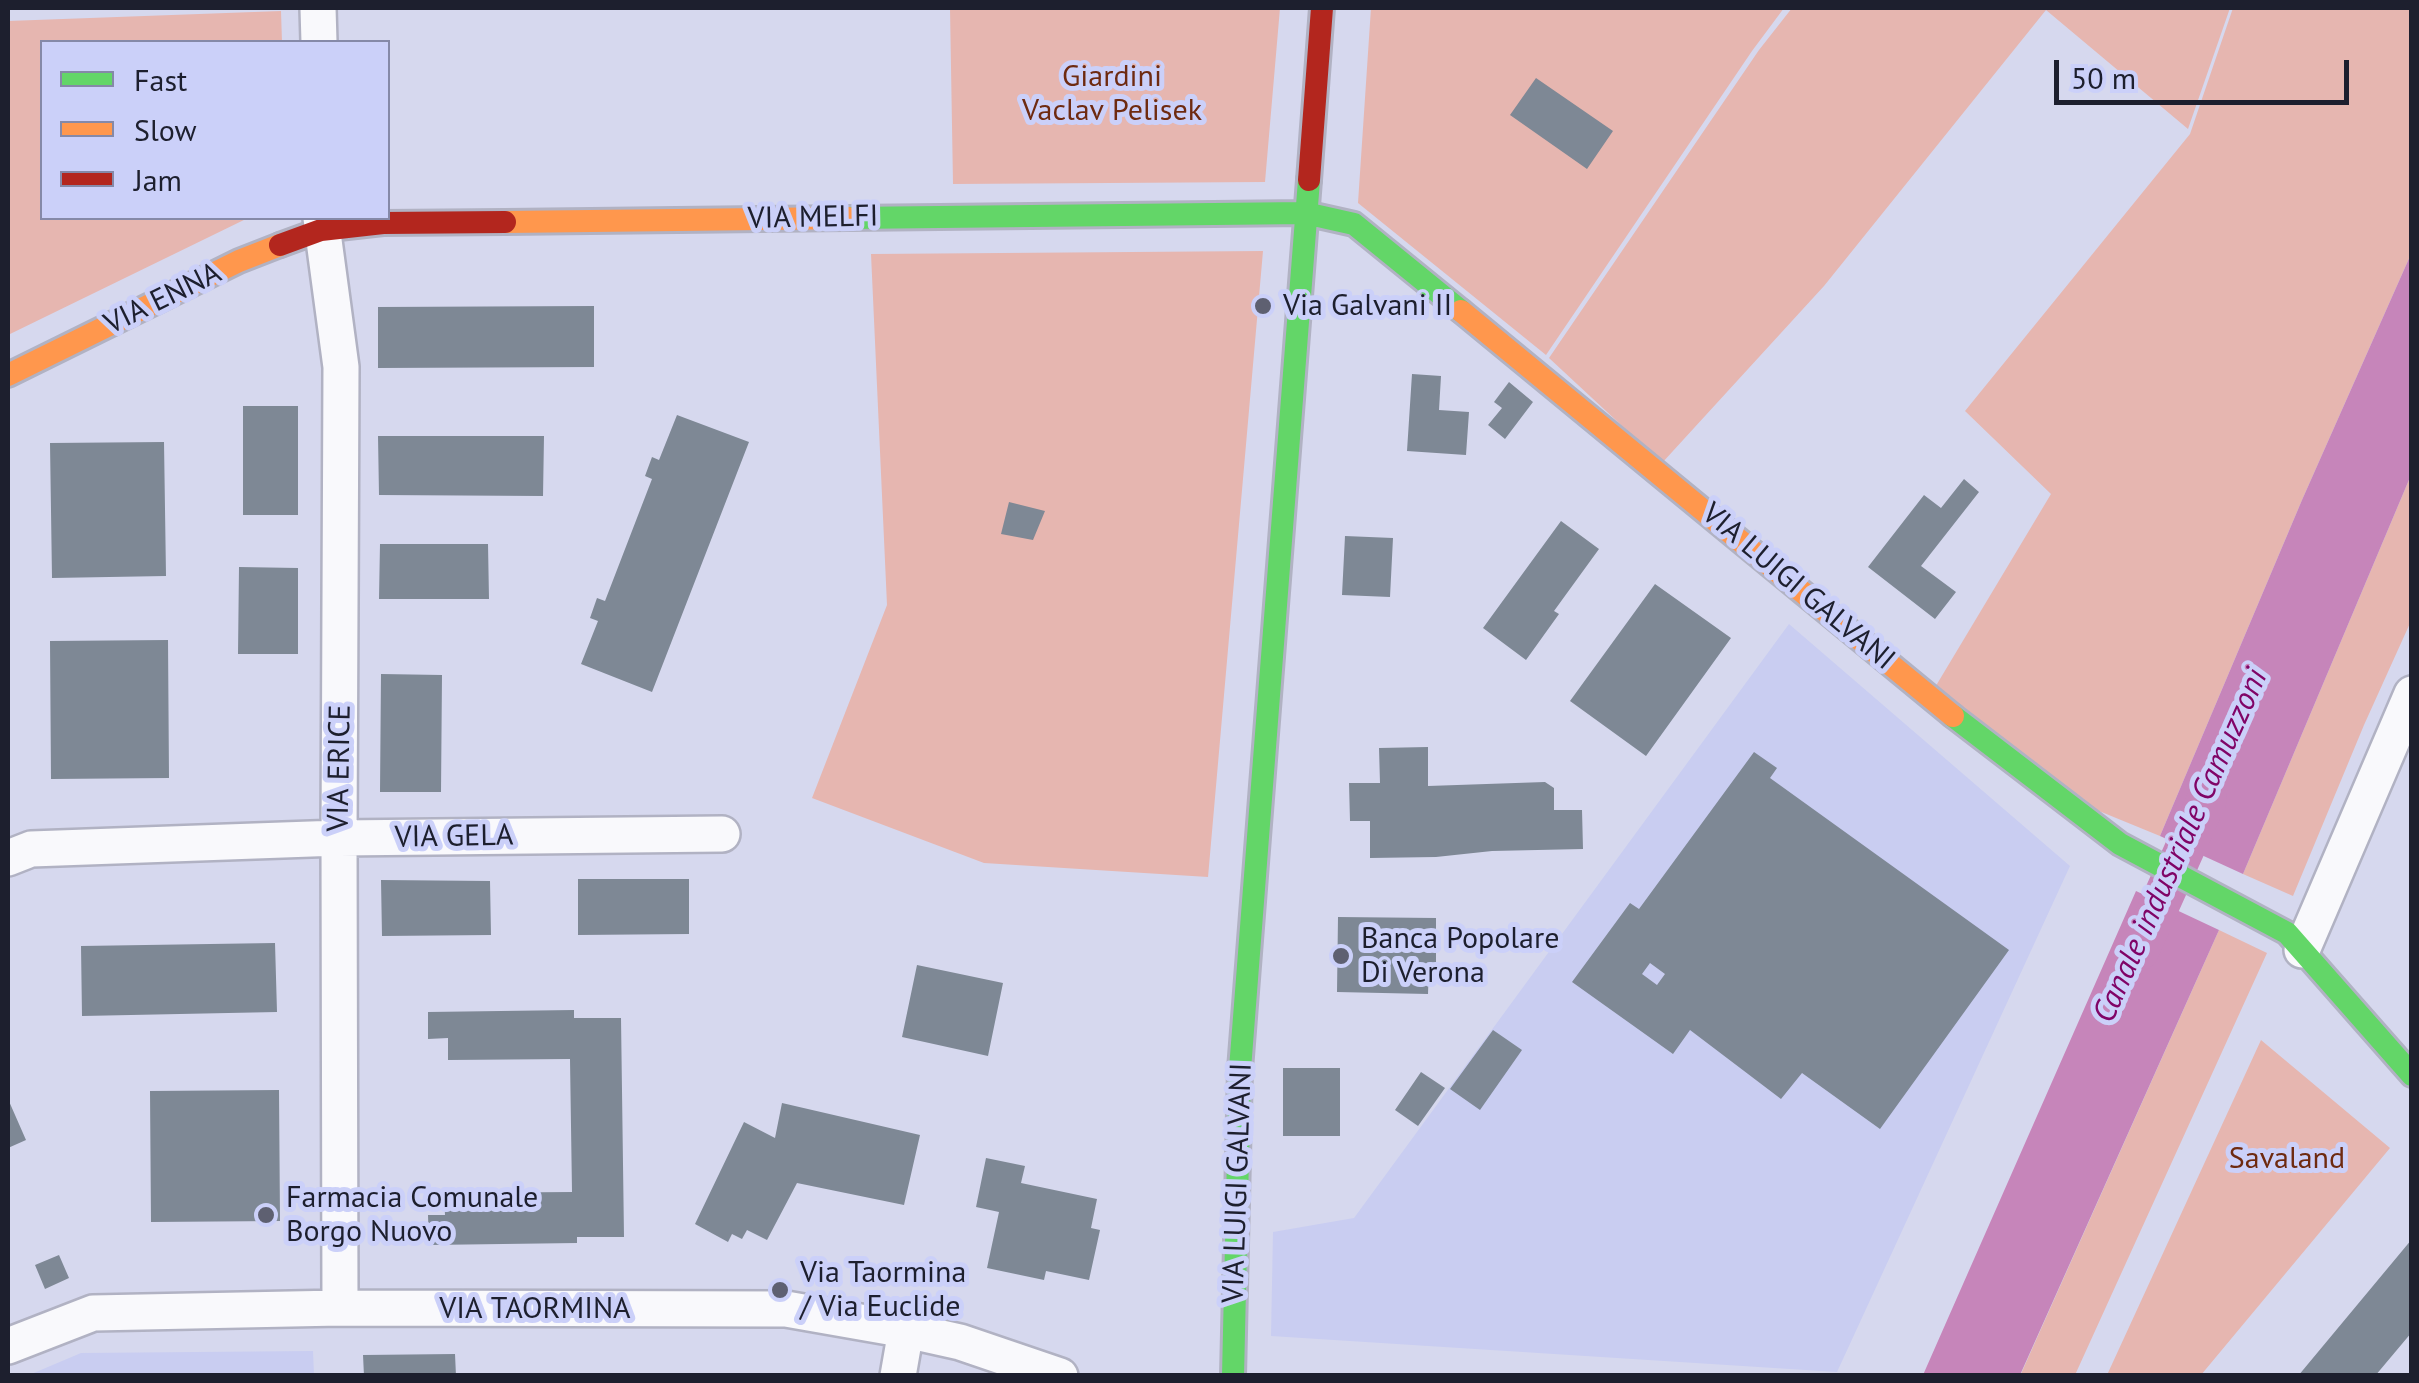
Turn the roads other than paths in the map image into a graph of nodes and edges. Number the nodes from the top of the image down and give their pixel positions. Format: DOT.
graph roads {
  1 [pos="318,8"];
  2 [pos="1322,8"];
  3 [pos="318,40"];
  4 [pos="1304,213"];
  5 [pos="321,224"];
  6 [pos="8,375"];
  7 [pos="2412,694"];
  8 [pos="722,834"];
  9 [pos="339,838"];
  10 [pos="8,858"];
  11 [pos="2302,950"];
  12 [pos="2412,1075"];
  13 [pos="340,1308"];
  14 [pos="906,1330"];
  15 [pos="8,1346"];
  16 [pos="898,1376"];
  17 [pos="1060,1376"];
  18 [pos="1233,1376"];
  1 -- 3 [label="street"];
  2 -- 4 [label="street, VIA LUIGI GALVANI"];
  4 -- 5 [label="street, VIA MELFI"];
  4 -- 11 [label="street, VIA LUIGI GALVANI"];
  4 -- 18 [label="street, VIA LUIGI GALVANI"];
  5 -- 6 [label="street, VIA ENNA"];
  5 -- 9 [label="street, VIA ERICE"];
  7 -- 11 [label="street"];
  8 -- 9 [label="street, VIA GELA"];
  9 -- 10 [label="street, VIA GELA"];
  9 -- 13 [label="street, VIA ERICE"];
  11 -- 12 [label="street, VIA LUIGI GALVANI"];
  13 -- 14 [label="street, VIA TAORMINA"];
  13 -- 15 [label="street, VIA TAORMINA"];
  14 -- 16 [label="street"];
  14 -- 17 [label="street, VIA TAORMINA"];
}
